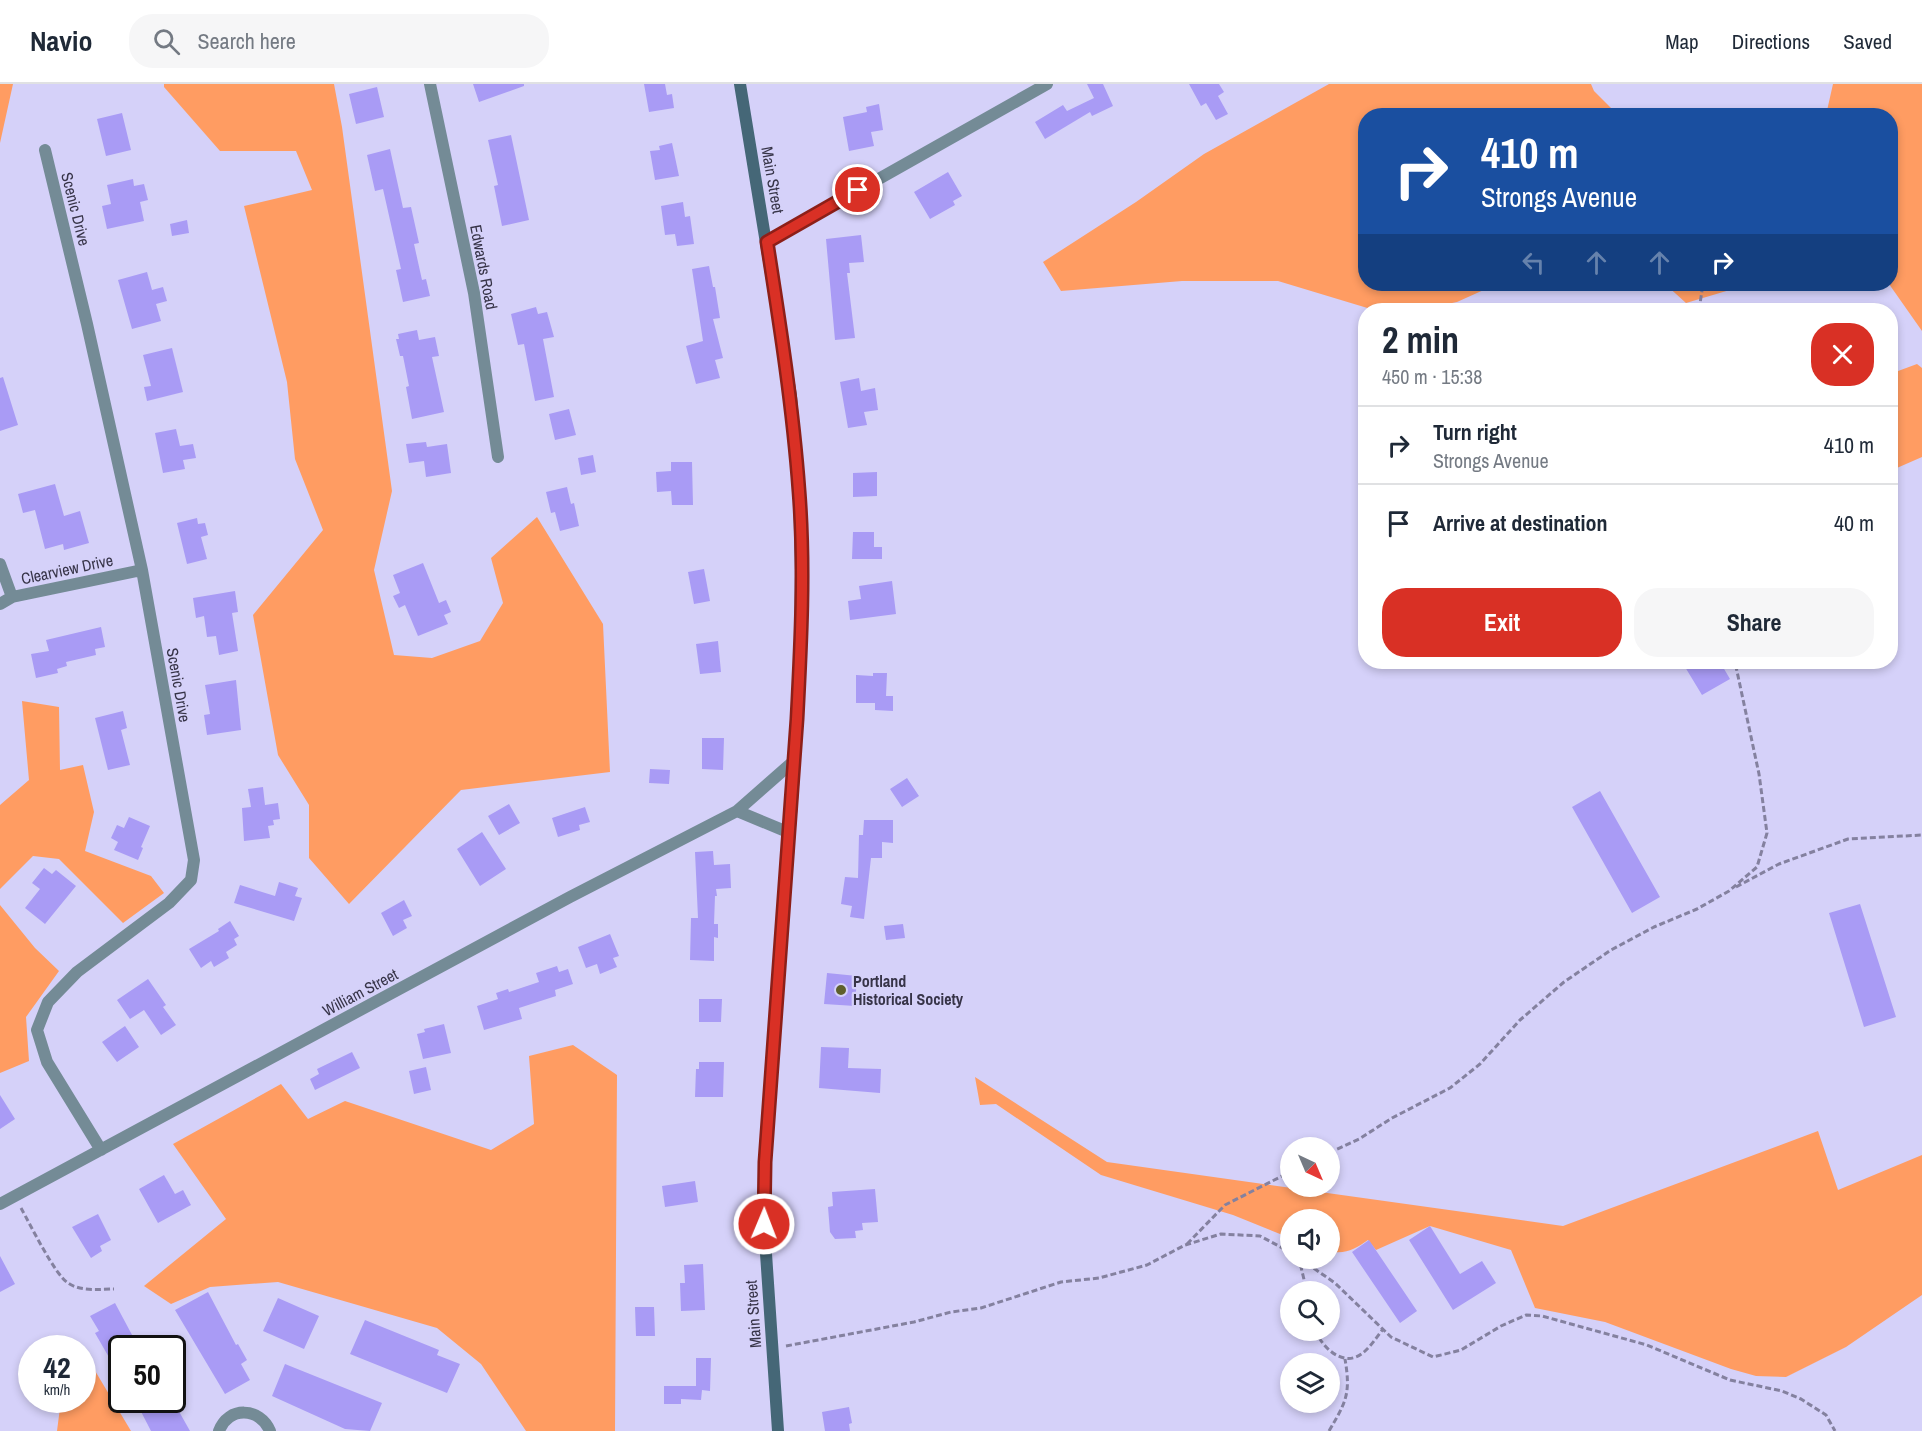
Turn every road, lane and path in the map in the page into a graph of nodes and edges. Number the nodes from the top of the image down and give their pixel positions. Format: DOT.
graph roads {
  1 [pos="430,84"];
  2 [pos="740,84"];
  3 [pos="1047,84"];
  4 [pos="45,150"];
  5 [pos="767,242"];
  6 [pos="498,457"];
  7 [pos="0,564"];
  8 [pos="142,570"];
  9 [pos="12,597"];
  10 [pos="0,604"];
  11 [pos="1736,669"];
  12 [pos="795,760"];
  13 [pos="737,811"];
  14 [pos="790,833"];
  15 [pos="1922,834"];
  16 [pos="1729,891"];
  17 [pos="1340,1148"];
  18 [pos="101,1150"];
  19 [pos="1280,1177"];
  20 [pos="14,1197"];
  21 [pos="0,1204"];
  22 [pos="1185,1245"];
  23 [pos="1280,1247"];
  24 [pos="1316,1269"];
  25 [pos="114,1288"];
  26 [pos="1383,1329"];
  27 [pos="1319,1341"];
  28 [pos="772,1349"];
  29 [pos="1345,1359"];
  30 [pos="268,1428"];
  31 [pos="219,1431"];
  32 [pos="283,1431"];
  33 [pos="778,1431"];
  34 [pos="1329,1431"];
  35 [pos="1835,1431"];
  1 -- 6 [label="street, Edwards Road"];
  2 -- 5 [label="main road, Main Street"];
  3 -- 5 [label="street"];
  4 -- 8 [label="street, Scenic Drive"];
  5 -- 12 [label="main road, Main Street"];
  7 -- 9 [label="street"];
  8 -- 9 [label="street, Clearview Drive"];
  8 -- 18 [label="street, Scenic Drive"];
  9 -- 10 [label="street, Clearview Drive"];
  11 -- 16 [label="path"];
  12 -- 13 [label="street, William Street"];
  12 -- 14 [label="main road, Main Street"];
  13 -- 14 [label="street"];
  13 -- 18 [label="street, William Street"];
  14 -- 28 [label="main road, Main Street"];
  15 -- 16 [label="path"];
  16 -- 17 [label="path"];
  18 -- 20 [label="street, William Street"];
  19 -- 22 [label="path"];
  20 -- 21 [label="street, William Street"];
  20 -- 25 [label="path"];
  22 -- 23 [label="path"];
  22 -- 28 [label="path"];
  24 -- 26 [label="path"];
  26 -- 29 [label="path"];
  26 -- 35 [label="path"];
  27 -- 29 [label="path"];
  28 -- 33 [label="main road, Main Street"];
  29 -- 34 [label="path"];
  30 -- 31 [label="street"];
  30 -- 32 [label="street"];
}
